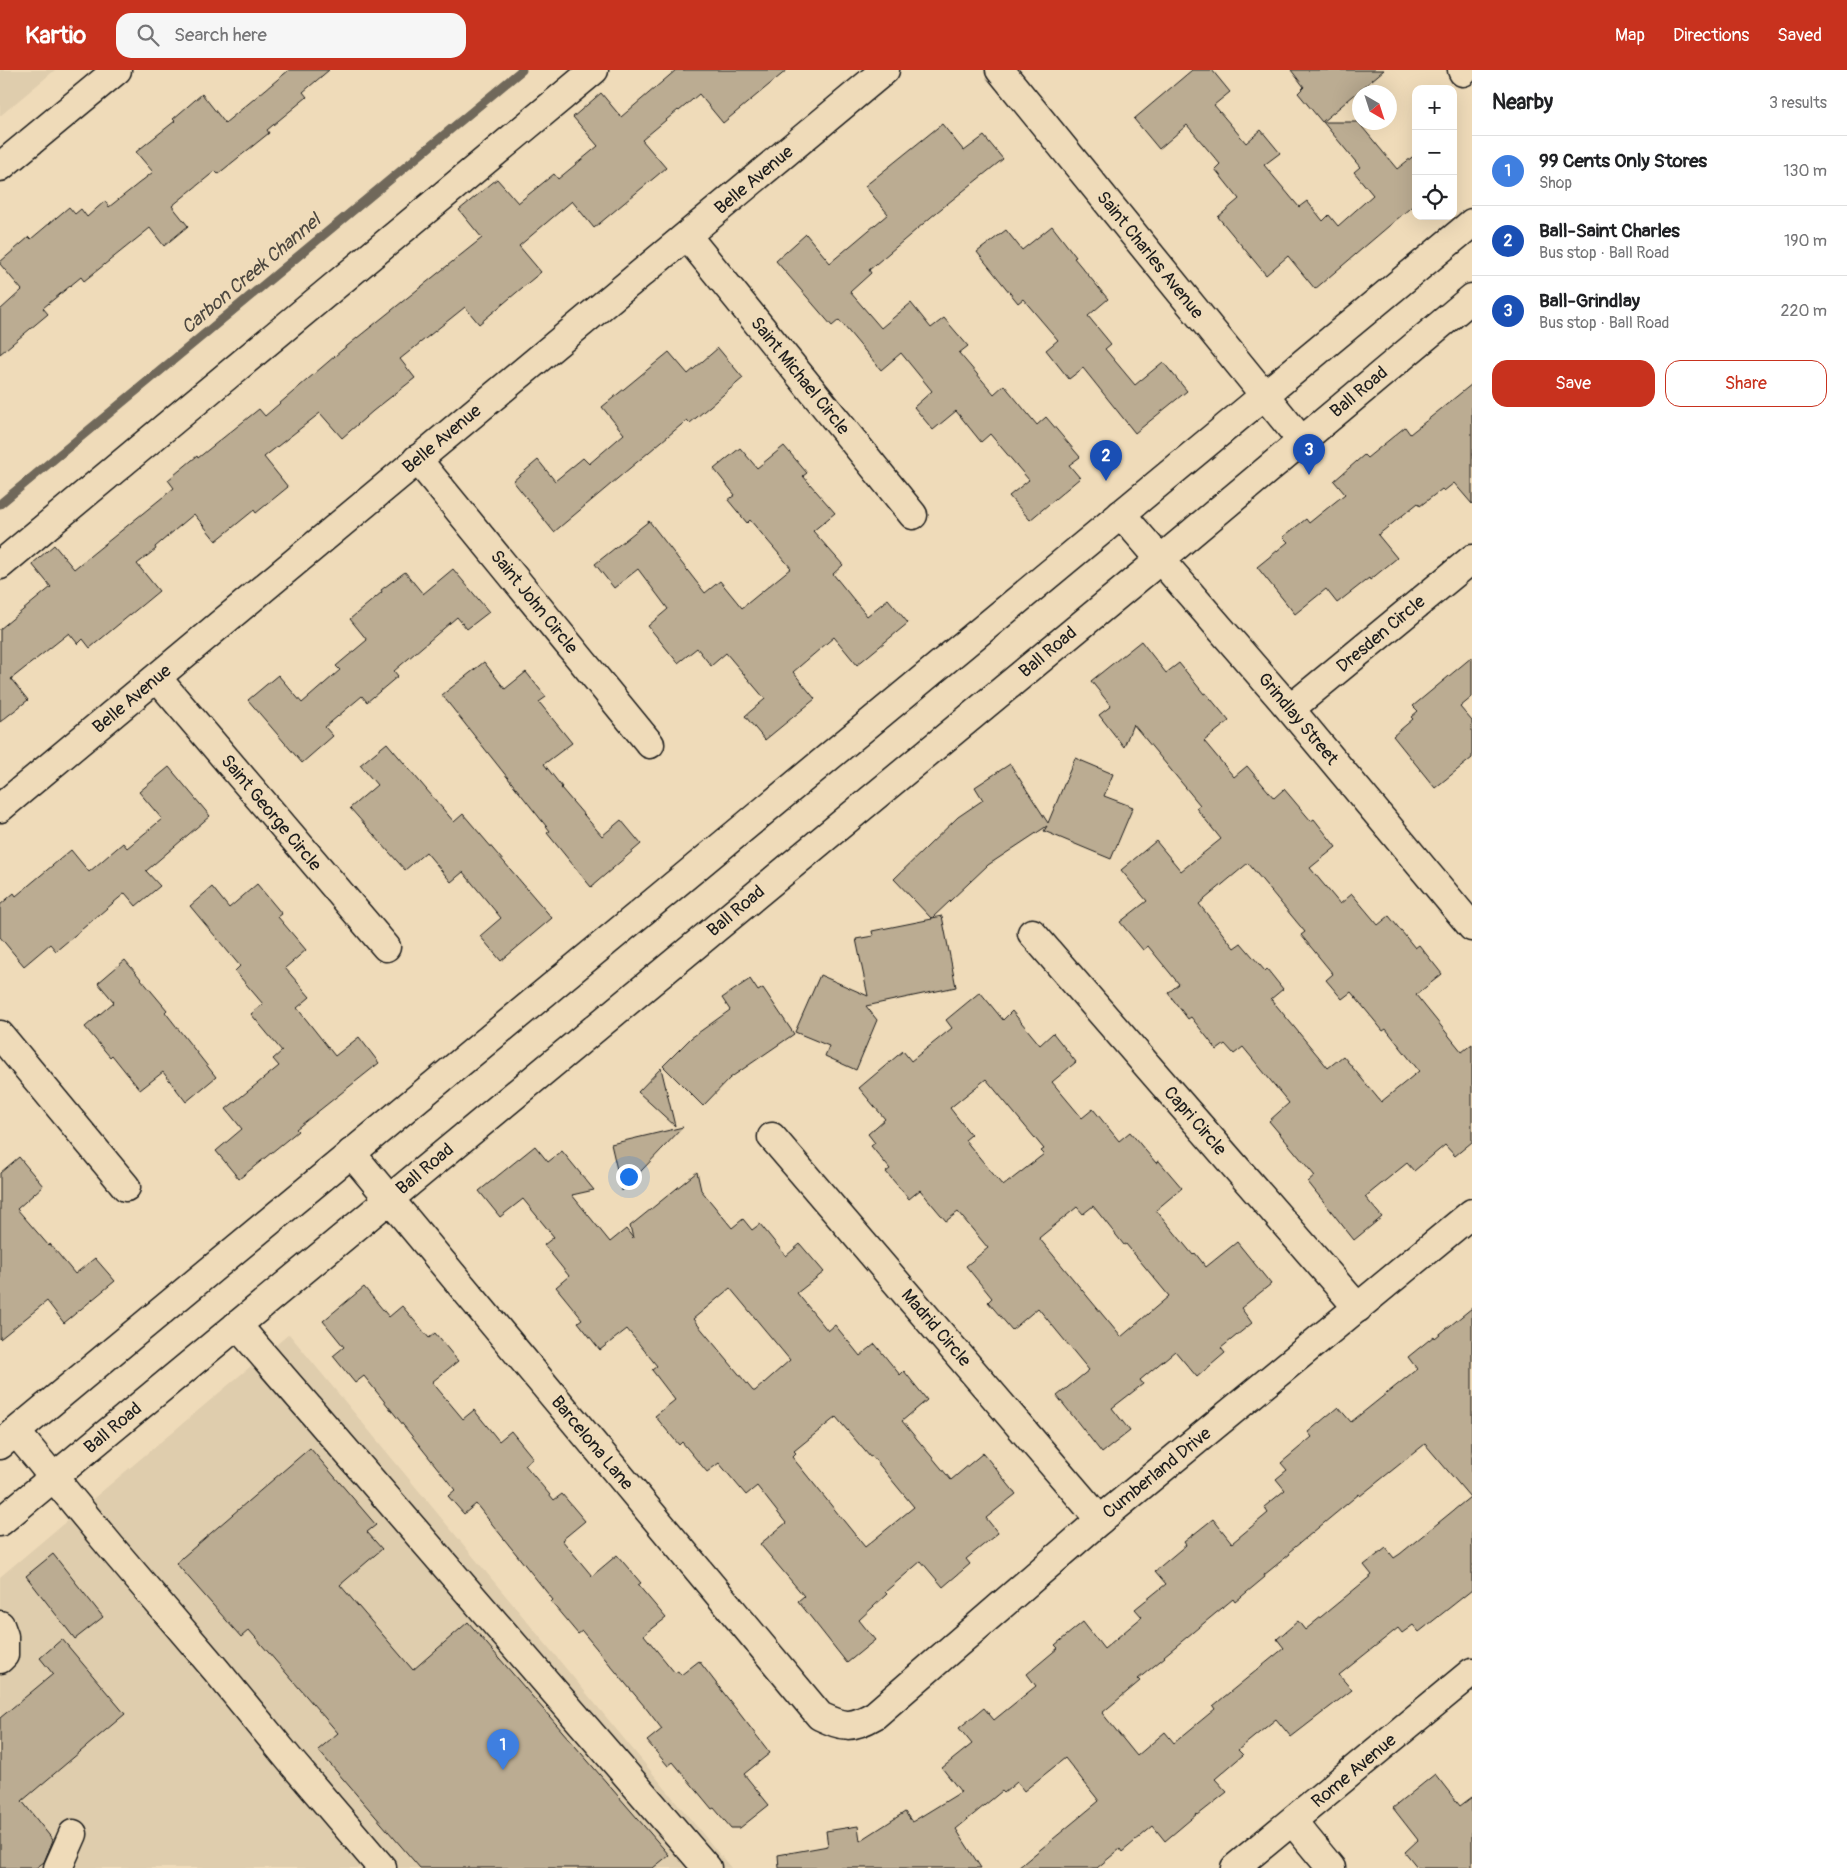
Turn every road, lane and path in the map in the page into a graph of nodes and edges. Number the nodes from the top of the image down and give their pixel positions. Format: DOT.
graph roads {
  1 [pos="117,70"];
  2 [pos="594,70"];
  3 [pos="885,70"];
  4 [pos="1000,70"];
  5 [pos="0,167"];
  6 [pos="1472,223"];
  7 [pos="687,236"];
  8 [pos="1472,298"];
  9 [pos="1264,395"];
  10 [pos="1301,440"];
  11 [pos="418,460"];
  12 [pos="1121,514"];
  13 [pos="913,515"];
  14 [pos="1161,559"];
  15 [pos="1472,559"];
  16 [pos="0,565"];
  17 [pos="156,678"];
  18 [pos="1290,709"];
  19 [pos="650,744"];
  20 [pos="0,808"];
  21 [pos="1472,927"];
  22 [pos="1032,933"];
  23 [pos="386,947"];
  24 [pos="0,1035"];
  25 [pos="772,1137"];
  26 [pos="351,1153"];
  27 [pos="126,1188"];
  28 [pos="388,1199"];
  29 [pos="1472,1213"];
  30 [pos="1358,1308"];
  31 [pos="237,1325"];
  32 [pos="8,1439"];
  33 [pos="53,1478"];
  34 [pos="1100,1520"];
  35 [pos="0,1522"];
  36 [pos="0,1625"];
  37 [pos="0,1658"];
  38 [pos="1472,1672"];
  39 [pos="840,1725"];
  40 [pos="1293,1822"];
  41 [pos="73,1834"];
  42 [pos="58,1868"];
  43 [pos="382,1868"];
  44 [pos="707,1868"];
  45 [pos="1235,1868"];
  46 [pos="1331,1868"];
  1 -- 5 [label="street"];
  2 -- 16 [label="street"];
  3 -- 7 [label="street, Belle Avenue"];
  4 -- 9 [label="street, Saint Charles Avenue"];
  6 -- 9 [label="street"];
  7 -- 11 [label="street, Belle Avenue"];
  7 -- 13 [label="street, Saint Michael Circle"];
  8 -- 10 [label="street, Ball Road"];
  9 -- 10 [label="street, Saint Charles Avenue"];
  9 -- 12 [label="street"];
  10 -- 14 [label="street, Ball Road"];
  11 -- 17 [label="street, Belle Avenue"];
  11 -- 19 [label="street, Saint John Circle"];
  12 -- 14 [label="street, Grindlay Street"];
  12 -- 26 [label="street"];
  14 -- 18 [label="street, Grindlay Street"];
  14 -- 28 [label="street, Ball Road"];
  15 -- 18 [label="street, Dresden Circle"];
  17 -- 20 [label="street, Belle Avenue"];
  17 -- 23 [label="street, Saint George Circle"];
  18 -- 21 [label="street, Grindlay Street"];
  22 -- 30 [label="street, Capri Circle"];
  24 -- 27 [label="street"];
  25 -- 34 [label="street, Madrid Circle"];
  26 -- 28 [label="street, Barcelona Lane"];
  26 -- 32 [label="street"];
  28 -- 31 [label="street, Ball Road"];
  28 -- 39 [label="street, Barcelona Lane"];
  29 -- 30 [label="street, Cumberland Drive"];
  30 -- 34 [label="street, Cumberland Drive"];
  31 -- 33 [label="street, Ball Road"];
  31 -- 44 [label="street"];
  32 -- 33 [label="street"];
  33 -- 35 [label="street, Ball Road"];
  33 -- 43 [label="street"];
  34 -- 39 [label="street, Cumberland Drive"];
  36 -- 37 [label="street"];
  38 -- 40 [label="street, Rome Avenue"];
  40 -- 45 [label="street, Rome Avenue"];
  40 -- 46 [label="street"];
  41 -- 42 [label="street"];
}
